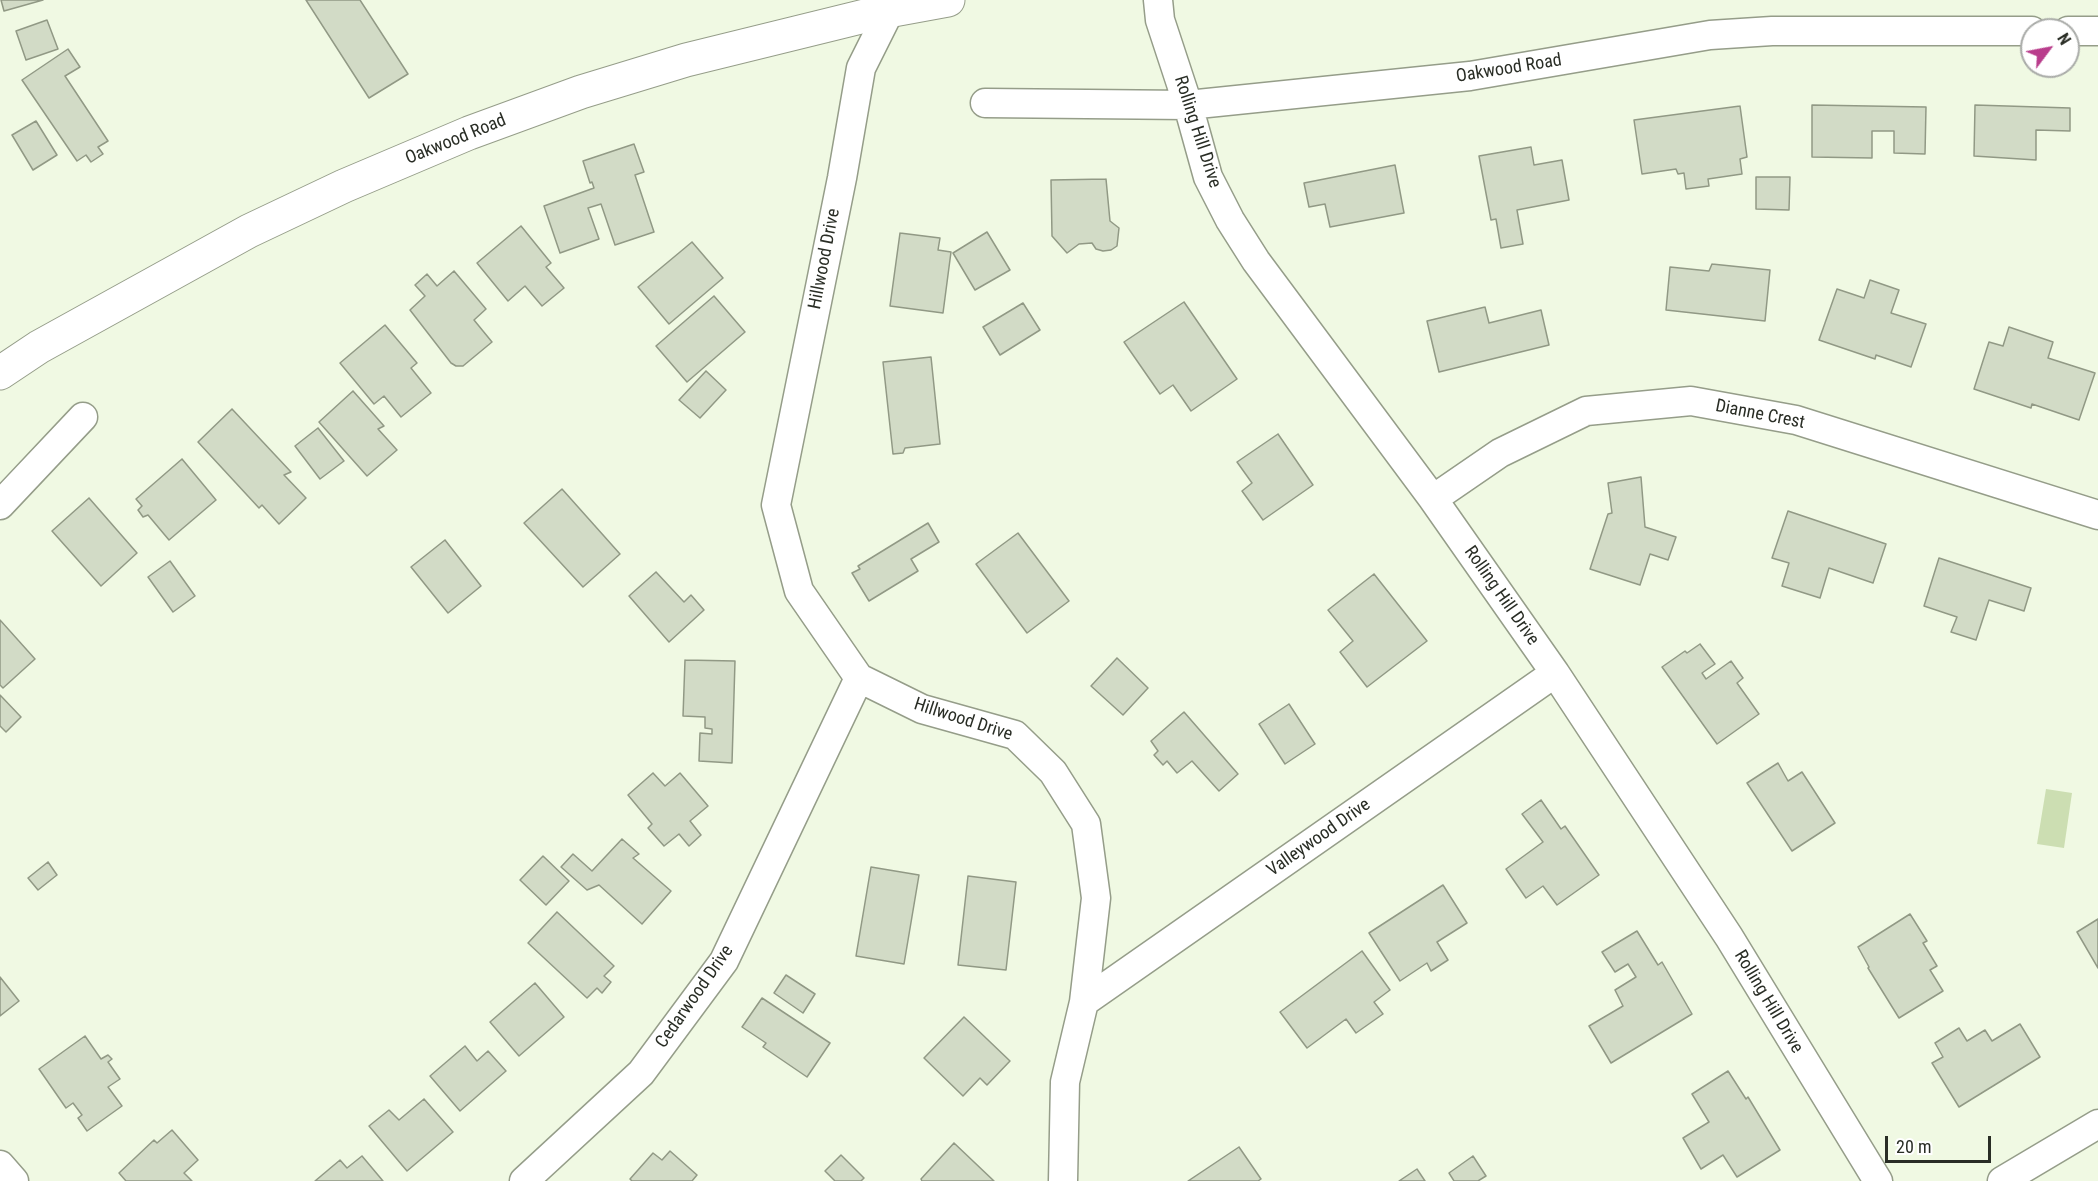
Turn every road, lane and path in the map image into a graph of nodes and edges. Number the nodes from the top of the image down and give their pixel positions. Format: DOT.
graph roads {
  1 [pos="948,0"];
  2 [pos="1158,0"];
  3 [pos="892,5"];
  4 [pos="2020,31"];
  5 [pos="2080,31"];
  6 [pos="2098,31"];
  7 [pos="985,103"];
  8 [pos="1188,105"];
  9 [pos="0,374"];
  10 [pos="83,417"];
  11 [pos="1433,499"];
  12 [pos="0,505"];
  13 [pos="2098,515"];
  14 [pos="1555,673"];
  15 [pos="859,678"];
  16 [pos="1084,1002"];
  17 [pos="2098,1124"];
  18 [pos="0,1165"];
  19 [pos="14,1181"];
  20 [pos="524,1181"];
  21 [pos="1063,1181"];
  22 [pos="1878,1181"];
  23 [pos="2002,1181"];
  1 -- 3 [label="main road, Oakwood Road"];
  2 -- 8 [label="street, Rolling Hill Drive"];
  3 -- 9 [label="main road, Oakwood Road"];
  3 -- 15 [label="street, Hillwood Drive"];
  4 -- 8 [label="street, Oakwood Road"];
  5 -- 6 [label="street"];
  7 -- 8 [label="street, Oakwood Road"];
  8 -- 11 [label="street, Rolling Hill Drive"];
  10 -- 12 [label="street"];
  11 -- 13 [label="street, Dianne Crest"];
  11 -- 14 [label="street, Rolling Hill Drive"];
  14 -- 16 [label="street, Valleywood Drive"];
  14 -- 22 [label="street, Rolling Hill Drive"];
  15 -- 16 [label="street, Hillwood Drive"];
  15 -- 20 [label="street, Cedarwood Drive"];
  16 -- 21 [label="street, Hillwood Drive"];
  17 -- 23 [label="street"];
  18 -- 19 [label="street"];
}
